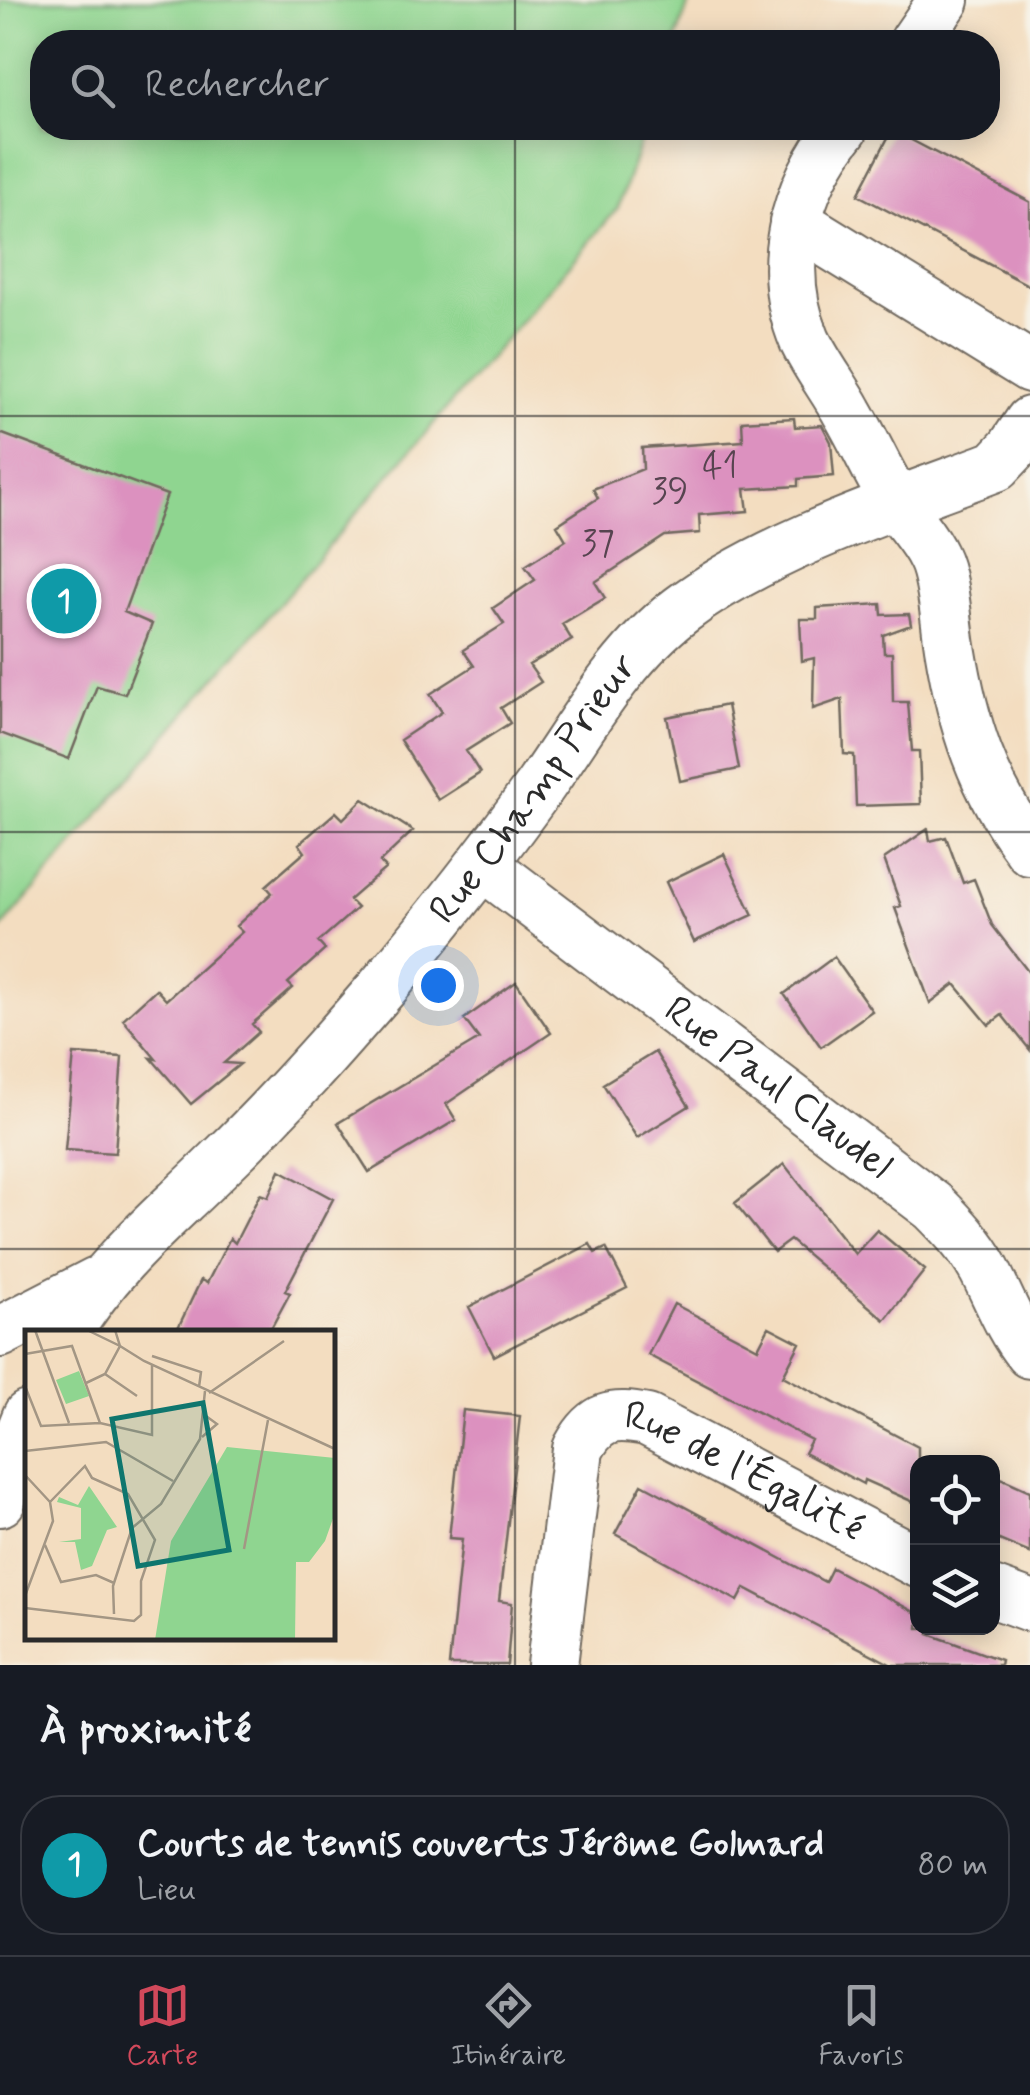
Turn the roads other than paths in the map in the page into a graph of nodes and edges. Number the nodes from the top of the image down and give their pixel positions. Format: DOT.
graph roads {
  1 [pos="944,0"];
  2 [pos="923,30"];
  3 [pos="835,140"];
  4 [pos="795,222"];
  5 [pos="1030,368"];
  6 [pos="1030,422"];
  7 [pos="896,504"];
  8 [pos="1030,850"];
  9 [pos="483,865"];
  10 [pos="101,1280"];
  11 [pos="68,1330"];
  12 [pos="0,1332"];
  13 [pos="1030,1352"];
  14 [pos="25,1424"];
  15 [pos="0,1501"];
  16 [pos="910,1558"];
  17 [pos="1000,1595"];
  18 [pos="1030,1606"];
  19 [pos="552,1665"];
  1 -- 2 [label="street"];
  3 -- 4 [label="street"];
  4 -- 5 [label="street"];
  4 -- 7 [label="street"];
  6 -- 7 [label="street, Rue Champ Prieur"];
  7 -- 8 [label="street"];
  7 -- 9 [label="street, Rue Champ Prieur"];
  9 -- 10 [label="street, Rue Champ Prieur"];
  9 -- 13 [label="street, Rue Paul Claudel"];
  10 -- 11 [label="street, Rue Champ Prieur"];
  10 -- 12 [label="street, Rue Champ Prieur"];
  14 -- 15 [label="street"];
  16 -- 19 [label="street, Rue de l'Égalité"];
  17 -- 18 [label="street"];
}
